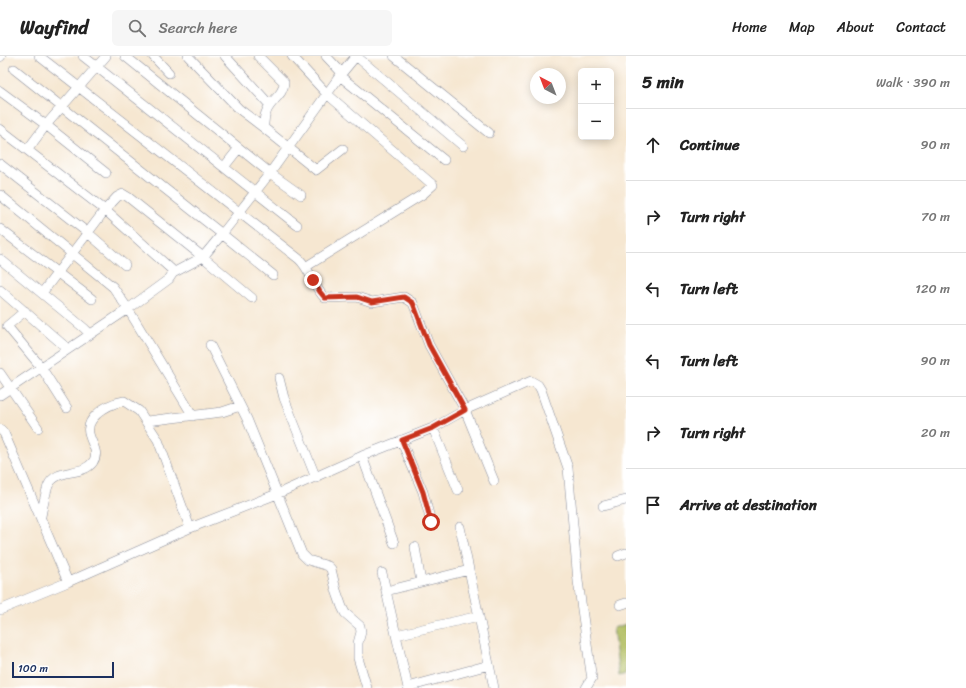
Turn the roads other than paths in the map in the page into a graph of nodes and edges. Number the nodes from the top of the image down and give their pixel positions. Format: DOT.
graph roads {
  1 [pos="39,56"];
  2 [pos="83,56"];
  3 [pos="106,56"];
  4 [pos="125,56"];
  5 [pos="153,56"];
  6 [pos="188,56"];
  7 [pos="225,56"];
  8 [pos="258,56"];
  9 [pos="292,56"];
  10 [pos="326,56"];
  11 [pos="356,56"];
  12 [pos="394,56"];
  13 [pos="97,67"];
  14 [pos="14,69"];
  15 [pos="169,73"];
  16 [pos="341,75"];
  17 [pos="79,88"];
  18 [pos="0,91"];
  19 [pos="327,94"];
  20 [pos="269,104"];
  21 [pos="63,106"];
  22 [pos="46,125"];
  23 [pos="264,128"];
  24 [pos="0,129"];
  25 [pos="489,133"];
  26 [pos="463,146"];
  27 [pos="239,148"];
  28 [pos="289,148"];
  29 [pos="343,148"];
  30 [pos="28,150"];
  31 [pos="444,160"];
  32 [pos="0,164"];
  33 [pos="224,167"];
  34 [pos="106,173"];
  35 [pos="270,174"];
  36 [pos="255,192"];
  37 [pos="0,195"];
  38 [pos="301,195"];
  39 [pos="105,210"];
  40 [pos="239,213"];
  41 [pos="297,225"];
  42 [pos="0,229"];
  43 [pos="88,233"];
  44 [pos="222,234"];
  45 [pos="70,254"];
  46 [pos="202,257"];
  47 [pos="0,260"];
  48 [pos="125,265"];
  49 [pos="307,266"];
  50 [pos="57,272"];
  51 [pos="173,273"];
  52 [pos="273,275"];
  53 [pos="42,293"];
  54 [pos="1,294"];
  55 [pos="252,298"];
  56 [pos="92,299"];
  57 [pos="128,309"];
  58 [pos="24,311"];
  59 [pos="90,334"];
  60 [pos="210,346"];
  61 [pos="68,349"];
  62 [pos="41,367"];
  63 [pos="0,373"];
  64 [pos="279,378"];
  65 [pos="11,387"];
  66 [pos="0,394"];
  67 [pos="240,406"];
  68 [pos="68,408"];
  69 [pos="465,410"];
  70 [pos="193,416"];
  71 [pos="147,422"];
  72 [pos="0,428"];
  73 [pos="38,428"];
  74 [pos="433,428"];
  75 [pos="402,440"];
  76 [pos="362,456"];
  77 [pos="316,478"];
  78 [pos="494,481"];
  79 [pos="458,490"];
  80 [pos="277,494"];
  81 [pos="626,500"];
  82 [pos="603,506"];
  83 [pos="40,516"];
  84 [pos="431,522"];
  85 [pos="460,527"];
  86 [pos="190,528"];
  87 [pos="394,543"];
  88 [pos="415,547"];
  89 [pos="469,570"];
  90 [pos="382,573"];
  91 [pos="68,582"];
  92 [pos="421,582"];
  93 [pos="386,591"];
  94 [pos="0,610"];
  95 [pos="479,616"];
  96 [pos="396,635"];
  97 [pos="489,665"];
  98 [pos="589,687"];
  99 [pos="367,688"];
  100 [pos="408,688"];
  101 [pos="494,688"];
  1 -- 17 [label="street"];
  2 -- 13 [label="street"];
  3 -- 13 [label="street"];
  4 -- 27 [label="street"];
  5 -- 15 [label="street"];
  6 -- 23 [label="street"];
  7 -- 20 [label="street"];
  8 -- 20 [label="street"];
  9 -- 19 [label="street"];
  10 -- 16 [label="street"];
  11 -- 16 [label="street"];
  11 -- 26 [label="street"];
  12 -- 25 [label="street"];
  13 -- 17 [label="street"];
  13 -- 33 [label="street"];
  14 -- 21 [label="street"];
  16 -- 19 [label="street"];
  16 -- 31 [label="street"];
  17 -- 21 [label="street"];
  17 -- 40 [label="street"];
  18 -- 22 [label="street"];
  19 -- 28 [label="street"];
  19 -- 49 [label="street"];
  20 -- 23 [label="street"];
  21 -- 22 [label="street"];
  21 -- 44 [label="street"];
  22 -- 30 [label="street"];
  22 -- 34 [label="street"];
  23 -- 28 [label="street"];
  24 -- 30 [label="street"];
  27 -- 33 [label="street"];
  27 -- 35 [label="street"];
  28 -- 29 [label="street"];
  28 -- 35 [label="street"];
  30 -- 39 [label="street"];
  32 -- 43 [label="street"];
  33 -- 36 [label="street"];
  35 -- 36 [label="street"];
  35 -- 38 [label="street"];
  36 -- 40 [label="street"];
  36 -- 41 [label="street"];
  37 -- 45 [label="street"];
  39 -- 43 [label="street"];
  39 -- 46 [label="street"];
  39 -- 51 [label="street"];
  40 -- 44 [label="street"];
  40 -- 49 [label="street"];
  42 -- 50 [label="street"];
  43 -- 45 [label="street"];
  43 -- 48 [label="street"];
  44 -- 46 [label="street"];
  44 -- 52 [label="street"];
  45 -- 50 [label="street"];
  45 -- 57 [label="street"];
  46 -- 51 [label="street"];
  46 -- 55 [label="street"];
  47 -- 53 [label="street"];
  49 -- 69 [label="street"];
  50 -- 53 [label="street"];
  50 -- 56 [label="street"];
  51 -- 57 [label="street"];
  53 -- 59 [label="street"];
  54 -- 58 [label="street"];
  57 -- 59 [label="street"];
  57 -- 70 [label="street"];
  58 -- 61 [label="street"];
  58 -- 62 [label="street"];
  59 -- 61 [label="street"];
  60 -- 67 [label="street"];
  61 -- 62 [label="street"];
  62 -- 65 [label="street"];
  62 -- 68 [label="street"];
  63 -- 65 [label="street"];
  64 -- 77 [label="street"];
  65 -- 66 [label="street"];
  65 -- 73 [label="street"];
  67 -- 70 [label="street"];
  67 -- 80 [label="street"];
  69 -- 74 [label="street"];
  69 -- 78 [label="street"];
  69 -- 98 [label="street"];
  70 -- 71 [label="street"];
  71 -- 83 [label="street"];
  71 -- 86 [label="street"];
  72 -- 83 [label="street"];
  74 -- 75 [label="street"];
  74 -- 79 [label="street"];
  75 -- 76 [label="street"];
  75 -- 84 [label="street"];
  76 -- 77 [label="street"];
  76 -- 87 [label="street"];
  77 -- 80 [label="street"];
  80 -- 86 [label="street"];
  80 -- 99 [label="street"];
  81 -- 82 [label="street"];
  83 -- 91 [label="street"];
  85 -- 89 [label="street"];
  86 -- 91 [label="street"];
  88 -- 92 [label="street"];
  89 -- 92 [label="street"];
  89 -- 95 [label="street"];
  90 -- 93 [label="street"];
  91 -- 94 [label="street"];
  92 -- 93 [label="street"];
  93 -- 96 [label="street"];
  95 -- 96 [label="street"];
  95 -- 97 [label="street"];
  96 -- 100 [label="street"];
  97 -- 100 [label="street"];
  97 -- 101 [label="street"];
}
